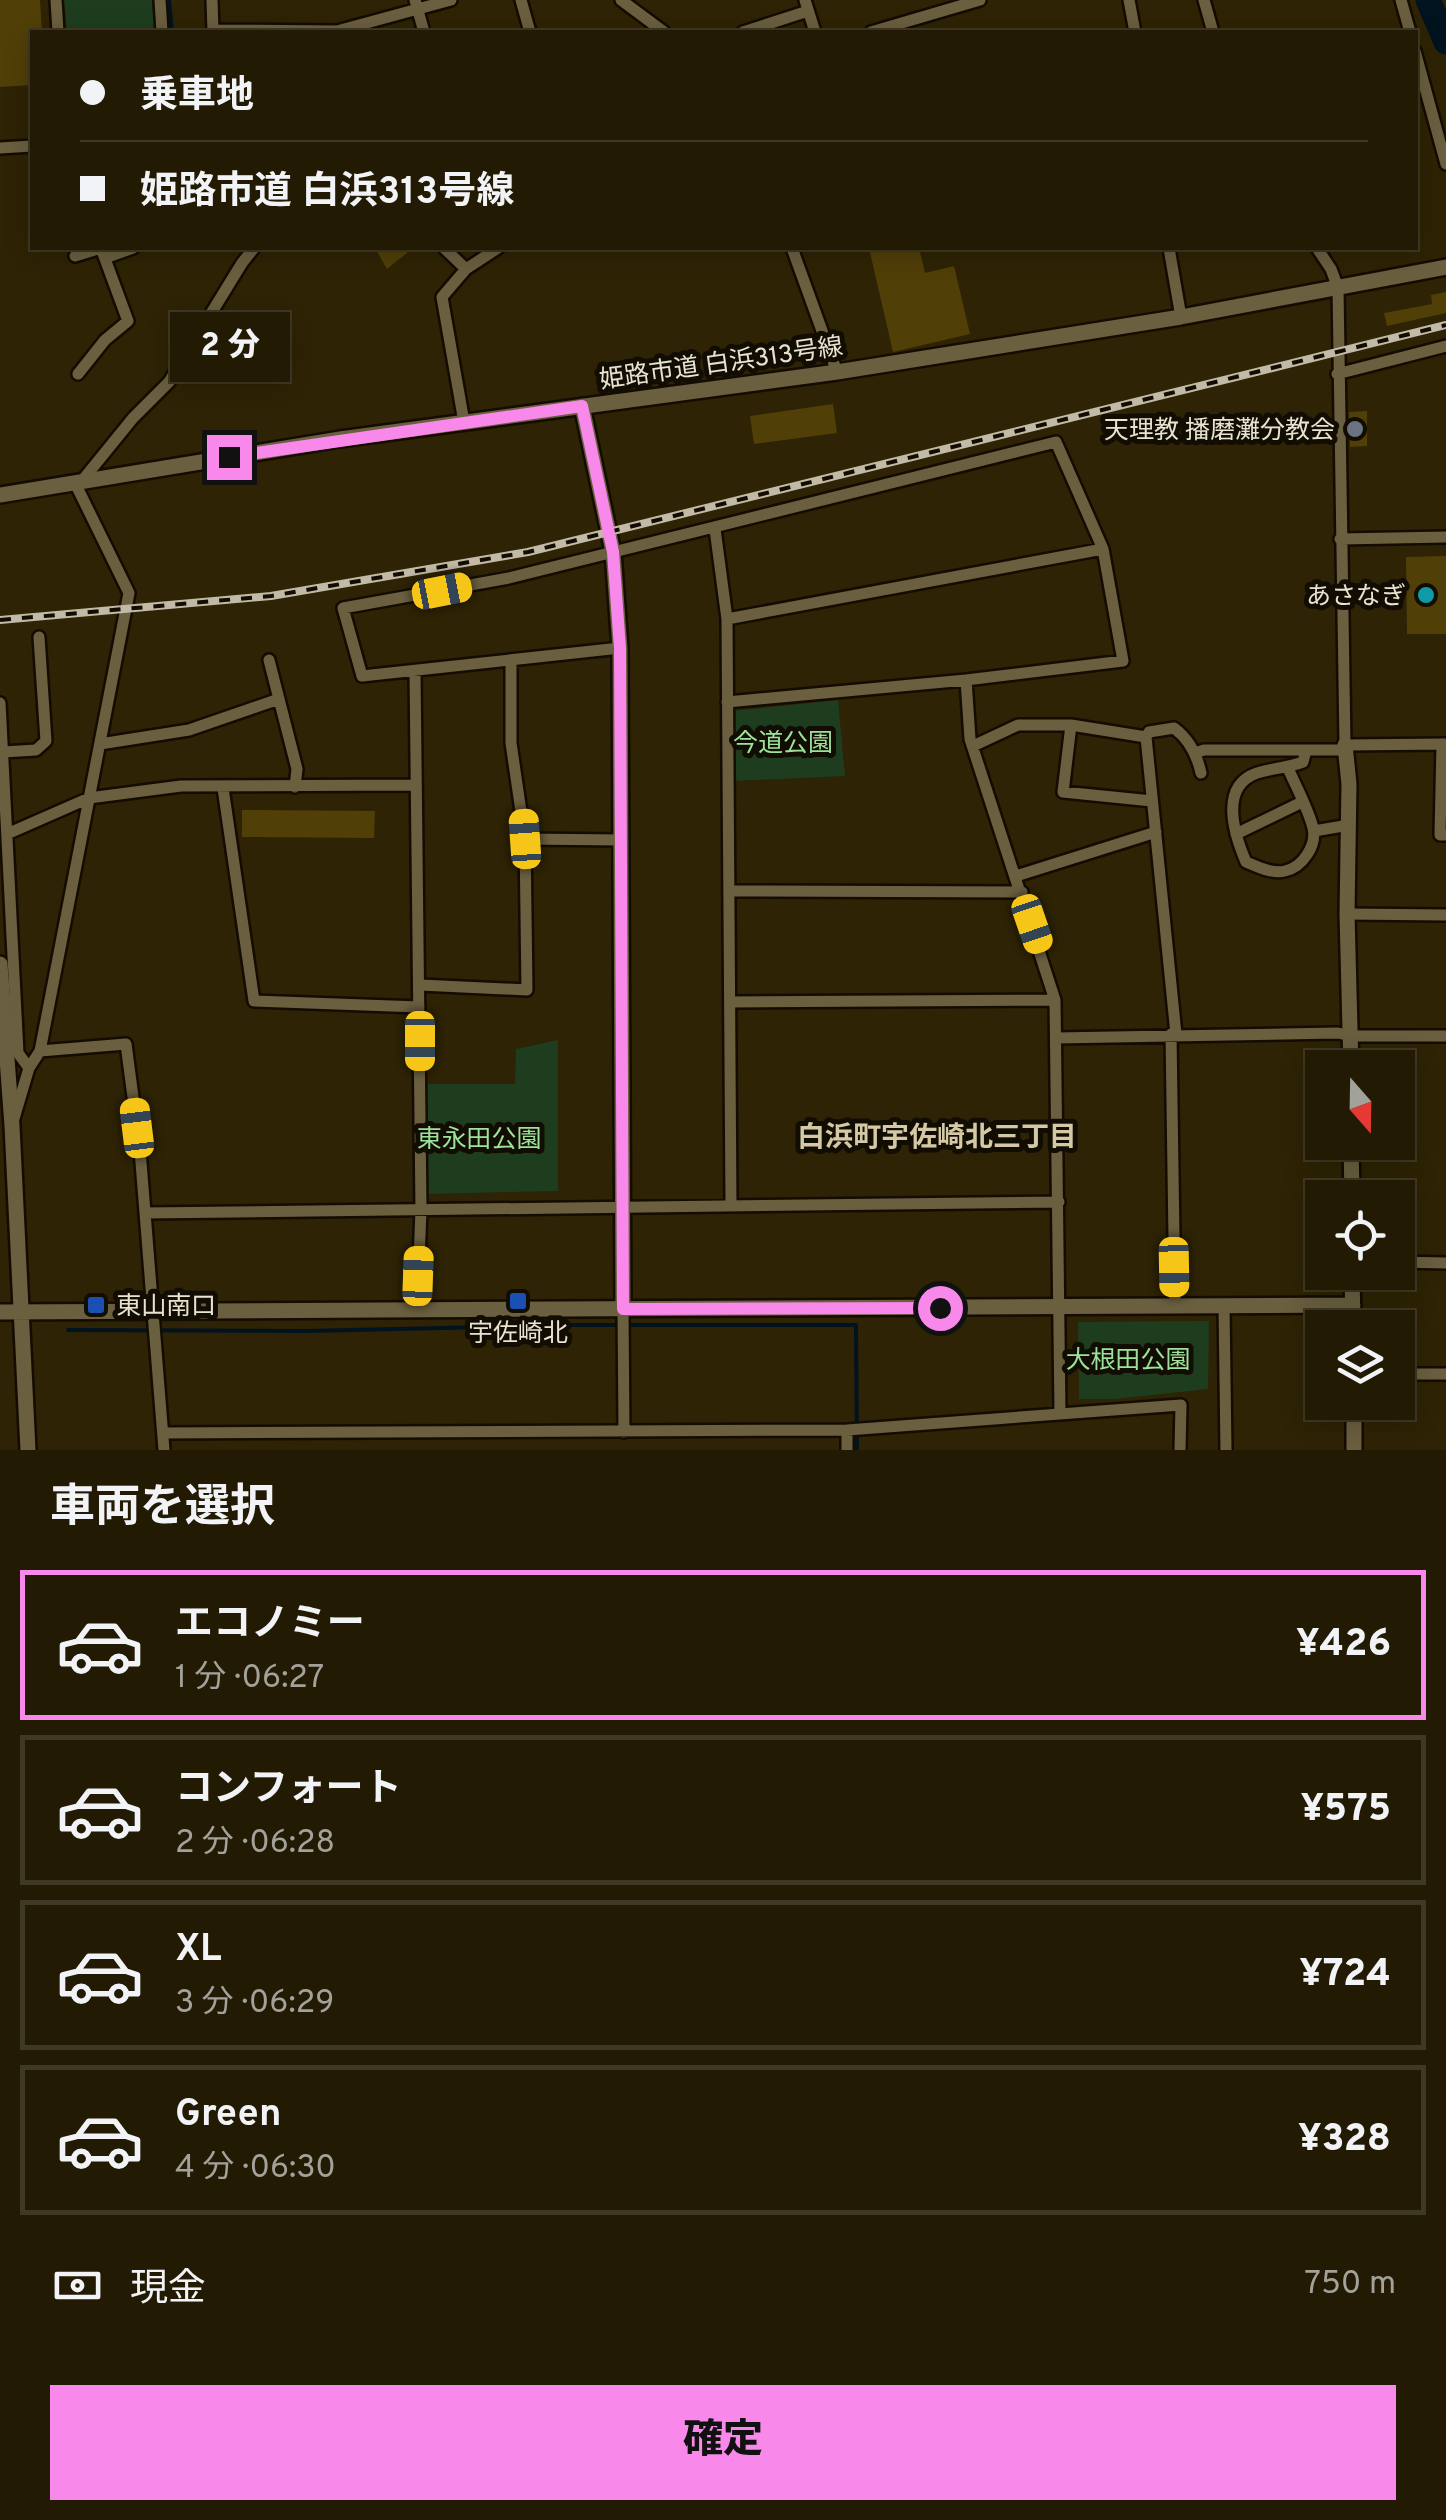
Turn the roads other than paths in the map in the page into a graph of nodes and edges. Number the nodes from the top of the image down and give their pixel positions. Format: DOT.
graph roads {
  1 [pos="56,0"];
  2 [pos="160,0"];
  3 [pos="212,0"];
  4 [pos="451,0"];
  5 [pos="522,0"];
  6 [pos="622,0"];
  7 [pos="980,0"];
  8 [pos="1129,0"];
  9 [pos="1204,0"];
  10 [pos="1401,0"];
  11 [pos="416,5"];
  12 [pos="806,5"];
  13 [pos="58,30"];
  14 [pos="162,30"];
  15 [pos="213,30"];
  16 [pos="337,30"];
  17 [pos="423,30"];
  18 [pos="530,30"];
  19 [pos="661,30"];
  20 [pos="749,30"];
  21 [pos="814,30"];
  22 [pos="878,30"];
  23 [pos="1135,30"];
  24 [pos="1212,30"];
  25 [pos="1409,30"];
  26 [pos="1418,62"];
  27 [pos="30,146"];
  28 [pos="0,148"];
  29 [pos="1446,164"];
  30 [pos="236,250"];
  31 [pos="252,250"];
  32 [pos="446,250"];
  33 [pos="495,250"];
  34 [pos="793,250"];
  35 [pos="1170,250"];
  36 [pos="1318,250"];
  37 [pos="102,251"];
  38 [pos="75,256"];
  39 [pos="246,258"];
  40 [pos="1446,267"];
  41 [pos="466,269"];
  42 [pos="1338,288"];
  43 [pos="1181,317"];
  44 [pos="1446,346"];
  45 [pos="836,372"];
  46 [pos="78,374"];
  47 [pos="1337,374"];
  48 [pos="582,406"];
  49 [pos="464,422"];
  50 [pos="78,482"];
  51 [pos="0,495"];
  52 [pos="715,529"];
  53 [pos="1446,537"];
  54 [pos="1340,539"];
  55 [pos="1103,549"];
  56 [pos="613,552"];
  57 [pos="726,618"];
  58 [pos="39,636"];
  59 [pos="620,648"];
  60 [pos="268,660"];
  61 [pos="511,660"];
  62 [pos="415,671"];
  63 [pos="966,680"];
  64 [pos="279,700"];
  65 [pos="727,702"];
  66 [pos="0,703"];
  67 [pos="1071,724"];
  68 [pos="1146,738"];
  69 [pos="100,744"];
  70 [pos="1444,744"];
  71 [pos="973,746"];
  72 [pos="1345,747"];
  73 [pos="1306,750"];
  74 [pos="2,752"];
  75 [pos="1195,754"];
  76 [pos="1288,768"];
  77 [pos="1201,773"];
  78 [pos="414,785"];
  79 [pos="295,787"];
  80 [pos="223,788"];
  81 [pos="89,798"];
  82 [pos="1152,801"];
  83 [pos="1302,802"];
  84 [pos="1349,825"];
  85 [pos="1314,831"];
  86 [pos="1156,832"];
  87 [pos="7,834"];
  88 [pos="1236,834"];
  89 [pos="1446,836"];
  90 [pos="525,839"];
  91 [pos="622,840"];
  92 [pos="1016,876"];
  93 [pos="729,891"];
  94 [pos="1022,892"];
  95 [pos="1347,914"];
  96 [pos="1446,915"];
  97 [pos="0,964"];
  98 [pos="420,984"];
  99 [pos="1055,1000"];
  100 [pos="730,1002"];
  101 [pos="420,1008"];
  102 [pos="1174,1034"];
  103 [pos="1350,1036"];
  104 [pos="1446,1036"];
  105 [pos="1056,1038"];
  106 [pos="1350,1050"];
  107 [pos="40,1051"];
  108 [pos="28,1068"];
  109 [pos="0,1099"];
  110 [pos="12,1126"];
  111 [pos="1059,1202"];
  112 [pos="621,1206"];
  113 [pos="731,1206"];
  114 [pos="421,1210"];
  115 [pos="146,1214"];
  116 [pos="1415,1263"];
  117 [pos="1446,1264"];
  118 [pos="1353,1290"];
  119 [pos="1353,1305"];
  120 [pos="1175,1306"];
  121 [pos="1224,1306"];
  122 [pos="1059,1308"];
  123 [pos="623,1309"];
  124 [pos="417,1310"];
  125 [pos="1353,1310"];
  126 [pos="0,1312"];
  127 [pos="152,1313"];
  128 [pos="23,1314"];
  129 [pos="1415,1374"];
  130 [pos="1446,1374"];
  131 [pos="1060,1414"];
  132 [pos="1354,1420"];
  133 [pos="847,1430"];
  134 [pos="624,1432"];
  135 [pos="164,1433"];
  136 [pos="28,1450"];
  137 [pos="164,1450"];
  138 [pos="847,1450"];
  139 [pos="1180,1450"];
  140 [pos="1226,1450"];
  141 [pos="1354,1450"];
  1 -- 13 [label="street"];
  2 -- 14 [label="street"];
  3 -- 15 [label="street"];
  4 -- 11 [label="street"];
  5 -- 18 [label="street"];
  6 -- 19 [label="street"];
  7 -- 22 [label="street"];
  8 -- 23 [label="street"];
  9 -- 24 [label="street"];
  10 -- 25 [label="street"];
  11 -- 16 [label="street"];
  11 -- 17 [label="street"];
  12 -- 20 [label="street"];
  12 -- 21 [label="street"];
  26 -- 29 [label="street"];
  27 -- 28 [label="street"];
  30 -- 39 [label="street"];
  31 -- 39 [label="street"];
  32 -- 41 [label="street"];
  33 -- 41 [label="street"];
  34 -- 45 [label="street"];
  35 -- 43 [label="street"];
  36 -- 42 [label="street"];
  37 -- 38 [label="street"];
  37 -- 46 [label="street"];
  39 -- 50 [label="street"];
  40 -- 42 [label="street, 姫路市道 白浜313号線"];
  41 -- 49 [label="street"];
  42 -- 43 [label="street, 姫路市道 白浜313号線"];
  42 -- 47 [label="street"];
  43 -- 45 [label="street, 姫路市道 白浜313号線"];
  44 -- 47 [label="street"];
  45 -- 48 [label="street, 姫路市道 白浜313号線"];
  47 -- 54 [label="street"];
  48 -- 49 [label="street, 姫路市道 白浜313号線"];
  48 -- 56 [label="street"];
  49 -- 50 [label="street, 姫路市道 白浜313号線"];
  50 -- 51 [label="street, 姫路市道 白浜313号線"];
  50 -- 69 [label="street"];
  52 -- 55 [label="street"];
  52 -- 56 [label="street"];
  52 -- 57 [label="street"];
  53 -- 54 [label="street"];
  54 -- 72 [label="street"];
  55 -- 57 [label="street"];
  55 -- 63 [label="street"];
  56 -- 59 [label="street"];
  56 -- 62 [label="street"];
  57 -- 65 [label="street"];
  58 -- 74 [label="street"];
  59 -- 61 [label="street"];
  59 -- 91 [label="street"];
  60 -- 64 [label="street"];
  61 -- 62 [label="street"];
  61 -- 90 [label="street"];
  62 -- 78 [label="street"];
  63 -- 65 [label="street"];
  63 -- 71 [label="street"];
  64 -- 69 [label="street"];
  64 -- 79 [label="street"];
  65 -- 93 [label="street"];
  66 -- 74 [label="street"];
  67 -- 68 [label="street"];
  67 -- 71 [label="street"];
  67 -- 82 [label="street"];
  68 -- 75 [label="street"];
  68 -- 82 [label="street"];
  69 -- 81 [label="street"];
  70 -- 72 [label="street"];
  70 -- 89 [label="street"];
  71 -- 92 [label="street"];
  72 -- 73 [label="street"];
  72 -- 84 [label="street"];
  73 -- 75 [label="street"];
  73 -- 76 [label="street"];
  74 -- 87 [label="street"];
  75 -- 77 [label="street"];
  76 -- 83 [label="street"];
  76 -- 88 [label="street"];
  78 -- 79 [label="street"];
  78 -- 98 [label="street"];
  79 -- 80 [label="street"];
  80 -- 81 [label="street"];
  80 -- 101 [label="street"];
  81 -- 87 [label="street"];
  81 -- 107 [label="street"];
  82 -- 86 [label="street"];
  83 -- 85 [label="street"];
  83 -- 88 [label="street"];
  84 -- 85 [label="street"];
  84 -- 95 [label="street"];
  85 -- 88 [label="street"];
  86 -- 92 [label="street"];
  86 -- 102 [label="street"];
  87 -- 108 [label="street"];
  90 -- 91 [label="street"];
  90 -- 98 [label="street"];
  91 -- 112 [label="street"];
  92 -- 94 [label="street"];
  93 -- 94 [label="street"];
  93 -- 100 [label="street"];
  94 -- 99 [label="street"];
  95 -- 96 [label="street"];
  95 -- 103 [label="street"];
  97 -- 110 [label="street"];
  98 -- 101 [label="street"];
  99 -- 100 [label="street"];
  99 -- 105 [label="street"];
  100 -- 113 [label="street"];
  101 -- 114 [label="street"];
  102 -- 103 [label="street"];
  102 -- 105 [label="street"];
  102 -- 120 [label="street"];
  103 -- 104 [label="street"];
  103 -- 106 [label="street"];
  105 -- 111 [label="street"];
  107 -- 108 [label="street"];
  107 -- 115 [label="street"];
  108 -- 110 [label="street"];
  109 -- 110 [label="street"];
  110 -- 128 [label="street"];
  111 -- 113 [label="street"];
  111 -- 122 [label="street"];
  112 -- 113 [label="street"];
  112 -- 114 [label="street"];
  112 -- 123 [label="street"];
  114 -- 115 [label="street"];
  114 -- 124 [label="street"];
  115 -- 127 [label="street"];
  116 -- 117 [label="street"];
  118 -- 119 [label="street"];
  119 -- 121 [label="street"];
  119 -- 125 [label="street"];
  120 -- 121 [label="street"];
  120 -- 122 [label="street"];
  121 -- 140 [label="street"];
  122 -- 123 [label="street"];
  122 -- 131 [label="street"];
  123 -- 124 [label="street"];
  123 -- 134 [label="street"];
  124 -- 127 [label="street"];
  126 -- 128 [label="street"];
  127 -- 128 [label="street"];
  127 -- 135 [label="street"];
  128 -- 136 [label="street"];
  129 -- 130 [label="street"];
  131 -- 133 [label="street"];
  131 -- 139 [label="street"];
  132 -- 141 [label="street"];
  133 -- 134 [label="street"];
  133 -- 138 [label="street"];
  134 -- 135 [label="street"];
  135 -- 137 [label="street"];
}
